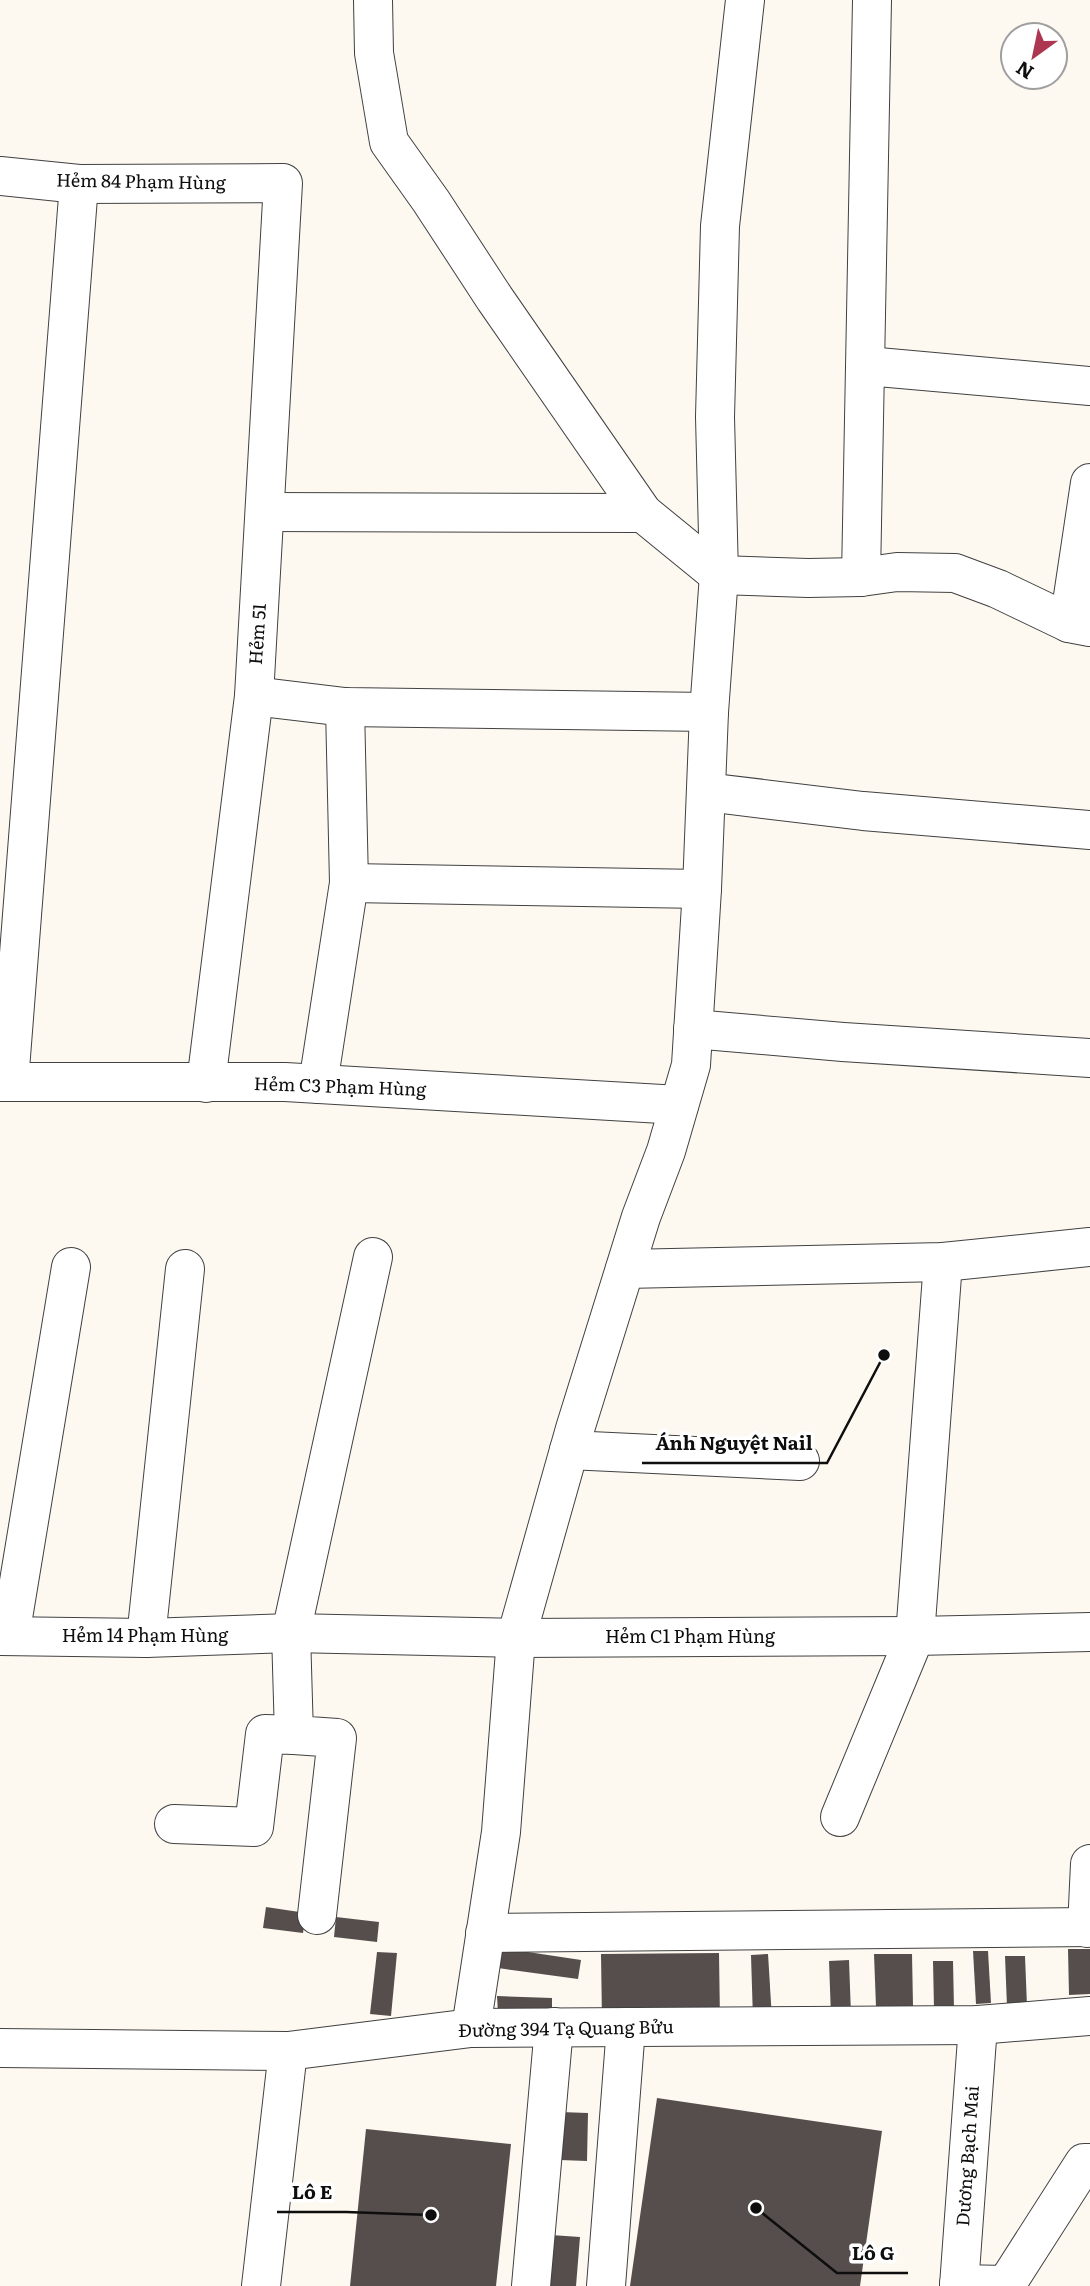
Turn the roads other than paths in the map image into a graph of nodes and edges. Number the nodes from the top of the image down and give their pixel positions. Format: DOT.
graph roads {
  1 [pos="373,0"];
  2 [pos="745,0"];
  3 [pos="872,0"];
  4 [pos="0,176"];
  5 [pos="283,183"];
  6 [pos="79,184"];
  7 [pos="867,366"];
  8 [pos="1090,386"];
  9 [pos="1090,483"];
  10 [pos="265,512"];
  11 [pos="643,513"];
  12 [pos="719,575"];
  13 [pos="861,577"];
  14 [pos="1075,580"];
  15 [pos="998,589"];
  16 [pos="1079,625"];
  17 [pos="254,696"];
  18 [pos="345,707"];
  19 [pos="709,712"];
  20 [pos="706,792"];
  21 [pos="1090,830"];
  22 [pos="349,883"];
  23 [pos="702,889"];
  24 [pos="693,1029"];
  25 [pos="1090,1058"];
  26 [pos="4,1082"];
  27 [pos="206,1083"];
  28 [pos="318,1084"];
  29 [pos="679,1105"];
  30 [pos="1090,1247"];
  31 [pos="373,1257"];
  32 [pos="943,1262"];
  33 [pos="71,1267"];
  34 [pos="185,1269"];
  35 [pos="625,1269"];
  36 [pos="569,1450"];
  37 [pos="800,1461"];
  38 [pos="1090,1632"];
  39 [pos="291,1633"];
  40 [pos="5,1636"];
  41 [pos="915,1636"];
  42 [pos="516,1637"];
  43 [pos="146,1638"];
  44 [pos="294,1735"];
  45 [pos="840,1817"];
  46 [pos="174,1824"];
  47 [pos="1090,1864"];
  48 [pos="317,1915"];
  49 [pos="1088,1928"];
  50 [pos="485,1933"];
  51 [pos="1090,2016"];
  52 [pos="978,2025"];
  53 [pos="554,2027"];
  54 [pos="626,2027"];
  55 [pos="471,2028"];
  56 [pos="0,2048"];
  57 [pos="288,2051"];
  58 [pos="1090,2163"];
  59 [pos="959,2285"];
  60 [pos="261,2286"];
  61 [pos="531,2286"];
  62 [pos="606,2286"];
  1 -- 11 [label="street"];
  2 -- 12 [label="street"];
  3 -- 7 [label="street"];
  4 -- 6 [label="street, Hẻm 84 Phạm Hùng"];
  5 -- 6 [label="street, Hẻm 84 Phạm Hùng"];
  5 -- 10 [label="street, Hẻm 51"];
  6 -- 26 [label="street"];
  7 -- 8 [label="street"];
  7 -- 13 [label="street"];
  9 -- 14 [label="street"];
  10 -- 11 [label="street"];
  10 -- 17 [label="street, Hẻm 51"];
  11 -- 12 [label="street"];
  12 -- 13 [label="street"];
  12 -- 19 [label="street"];
  13 -- 15 [label="street"];
  14 -- 15 [label="street"];
  14 -- 16 [label="street"];
  15 -- 16 [label="street"];
  17 -- 18 [label="street"];
  17 -- 27 [label="street, Hẻm 51"];
  18 -- 19 [label="street"];
  18 -- 22 [label="street"];
  19 -- 20 [label="street"];
  20 -- 21 [label="street"];
  20 -- 23 [label="street"];
  22 -- 23 [label="street"];
  22 -- 28 [label="street"];
  23 -- 24 [label="street"];
  24 -- 25 [label="street"];
  24 -- 29 [label="street"];
  26 -- 27 [label="street, Hẻm C3 Phạm Hùng"];
  27 -- 28 [label="street, Hẻm C3 Phạm Hùng"];
  28 -- 29 [label="street, Hẻm C3 Phạm Hùng"];
  29 -- 35 [label="street"];
  30 -- 32 [label="street"];
  31 -- 39 [label="street"];
  32 -- 35 [label="street"];
  32 -- 41 [label="street"];
  33 -- 40 [label="street"];
  34 -- 43 [label="street"];
  35 -- 36 [label="street"];
  36 -- 37 [label="street"];
  36 -- 42 [label="street"];
  38 -- 41 [label="street, Hẻm C1 Phạm Hùng"];
  39 -- 42 [label="street, Hẻm C1 Phạm Hùng"];
  39 -- 43 [label="street, Hẻm 14 Phạm Hùng"];
  39 -- 44 [label="street"];
  40 -- 43 [label="street, Hẻm 14 Phạm Hùng"];
  41 -- 42 [label="street, Hẻm C1 Phạm Hùng"];
  41 -- 45 [label="street"];
  42 -- 50 [label="street"];
  44 -- 46 [label="street"];
  44 -- 48 [label="street"];
  47 -- 49 [label="street"];
  49 -- 50 [label="street"];
  50 -- 55 [label="street"];
  51 -- 52 [label="street, Đường 394 Tạ Quang Bửu"];
  52 -- 54 [label="street, Đường 394 Tạ Quang Bửu"];
  52 -- 59 [label="street, Dương Bạch Mai"];
  53 -- 54 [label="street, Đường 394 Tạ Quang Bửu"];
  53 -- 55 [label="street, Đường 394 Tạ Quang Bửu"];
  53 -- 61 [label="street"];
  54 -- 62 [label="street"];
  55 -- 57 [label="street, Đường 394 Tạ Quang Bửu"];
  56 -- 57 [label="street, Đường 394 Tạ Quang Bửu"];
  57 -- 60 [label="street"];
  58 -- 59 [label="street"];
}
